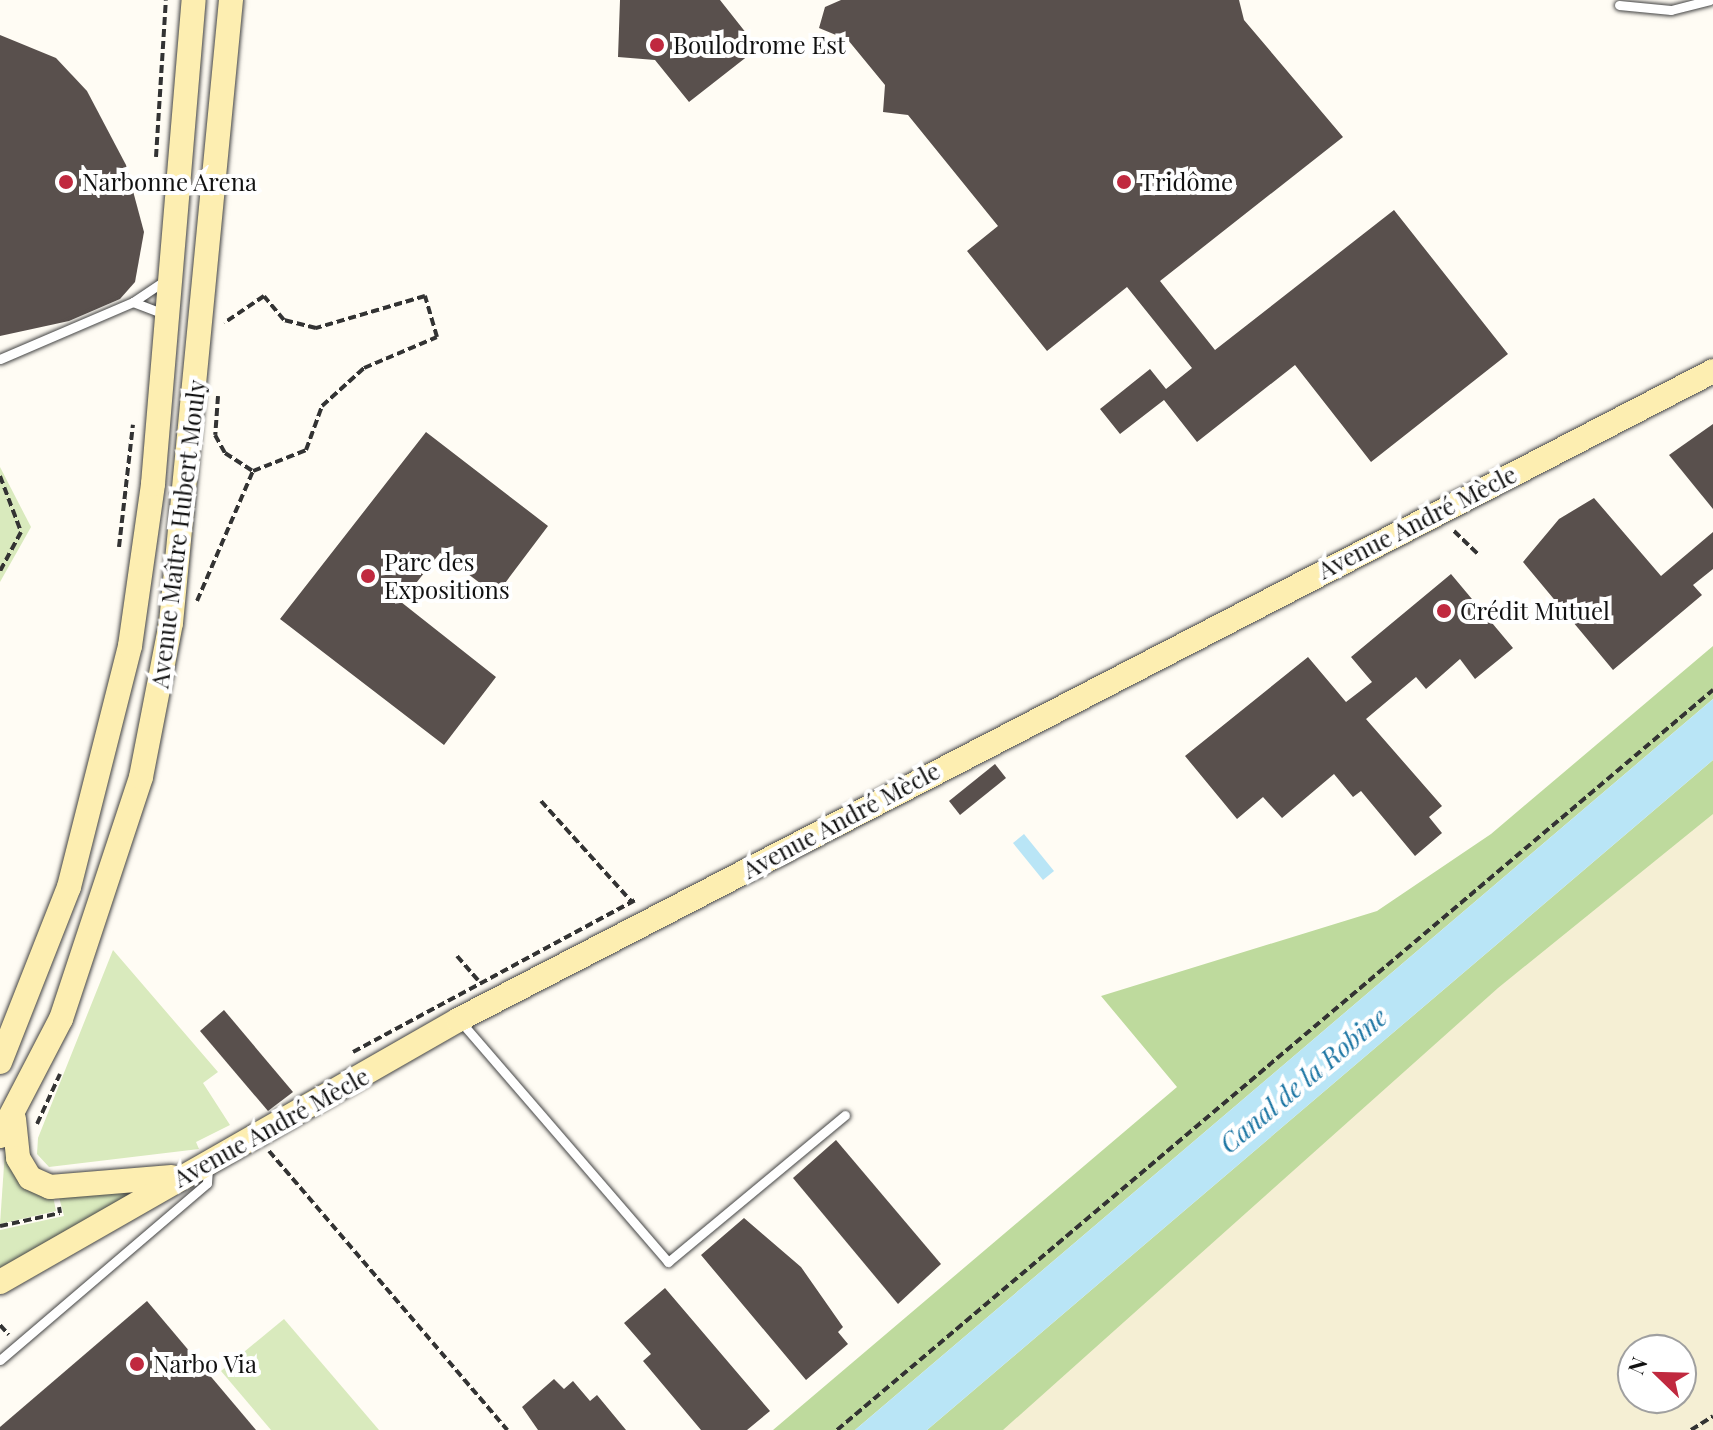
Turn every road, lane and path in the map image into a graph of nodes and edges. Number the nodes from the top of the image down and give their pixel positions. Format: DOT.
graph roads {
  1 [pos="166,0"];
  2 [pos="194,0"];
  3 [pos="231,0"];
  4 [pos="1710,0"];
  5 [pos="1619,5"];
  6 [pos="1672,5"];
  7 [pos="156,162"];
  8 [pos="170,278"];
  9 [pos="133,302"];
  10 [pos="168,315"];
  11 [pos="223,338"];
  12 [pos="0,359"];
  13 [pos="1707,372"];
  14 [pos="217,384"];
  15 [pos="135,412"];
  16 [pos="253,471"];
  17 [pos="0,476"];
  18 [pos="117,562"];
  19 [pos="0,571"];
  20 [pos="197,605"];
  21 [pos="1713,690"];
  22 [pos="541,801"];
  23 [pos="632,902"];
  24 [pos="457,956"];
  25 [pos="478,980"];
  26 [pos="458,1020"];
  27 [pos="67,1059"];
  28 [pos="0,1062"];
  29 [pos="845,1115"];
  30 [pos="7,1128"];
  31 [pos="31,1138"];
  32 [pos="257,1138"];
  33 [pos="207,1174"];
  34 [pos="183,1176"];
  35 [pos="57,1189"];
  36 [pos="0,1226"];
  37 [pos="0,1282"];
  38 [pos="0,1360"];
  39 [pos="1713,1416"];
  40 [pos="507,1430"];
  41 [pos="837,1430"];
  42 [pos="1691,1430"];
  1 -- 7 [label="path"];
  2 -- 8 [label="main road, Avenue Maître Hubert Mouly"];
  3 -- 30 [label="main road, Avenue Maître Hubert Mouly"];
  4 -- 6 [label="lane"];
  5 -- 6 [label="lane"];
  8 -- 9 [label="lane"];
  8 -- 10 [label="main road, Avenue Maître Hubert Mouly"];
  9 -- 10 [label="lane"];
  9 -- 12 [label="lane"];
  10 -- 28 [label="main road, Avenue Maître Hubert Mouly"];
  11 -- 16 [label="path"];
  13 -- 26 [label="main road, Avenue André Mècle"];
  14 -- 16 [label="path"];
  15 -- 18 [label="path"];
  16 -- 20 [label="path"];
  17 -- 19 [label="path"];
  21 -- 41 [label="path"];
  22 -- 23 [label="path"];
  24 -- 25 [label="path"];
  26 -- 29 [label="lane"];
  26 -- 32 [label="main road, Avenue André Mècle"];
  27 -- 31 [label="path"];
  30 -- 35 [label="main road"];
  32 -- 33 [label="main road, Avenue André Mècle"];
  32 -- 40 [label="path"];
  33 -- 34 [label="main road, Avenue André Mècle"];
  33 -- 38 [label="lane"];
  34 -- 35 [label="main road"];
  34 -- 37 [label="main road, Avenue André Mècle"];
  35 -- 36 [label="path"];
  39 -- 42 [label="path"];
}
